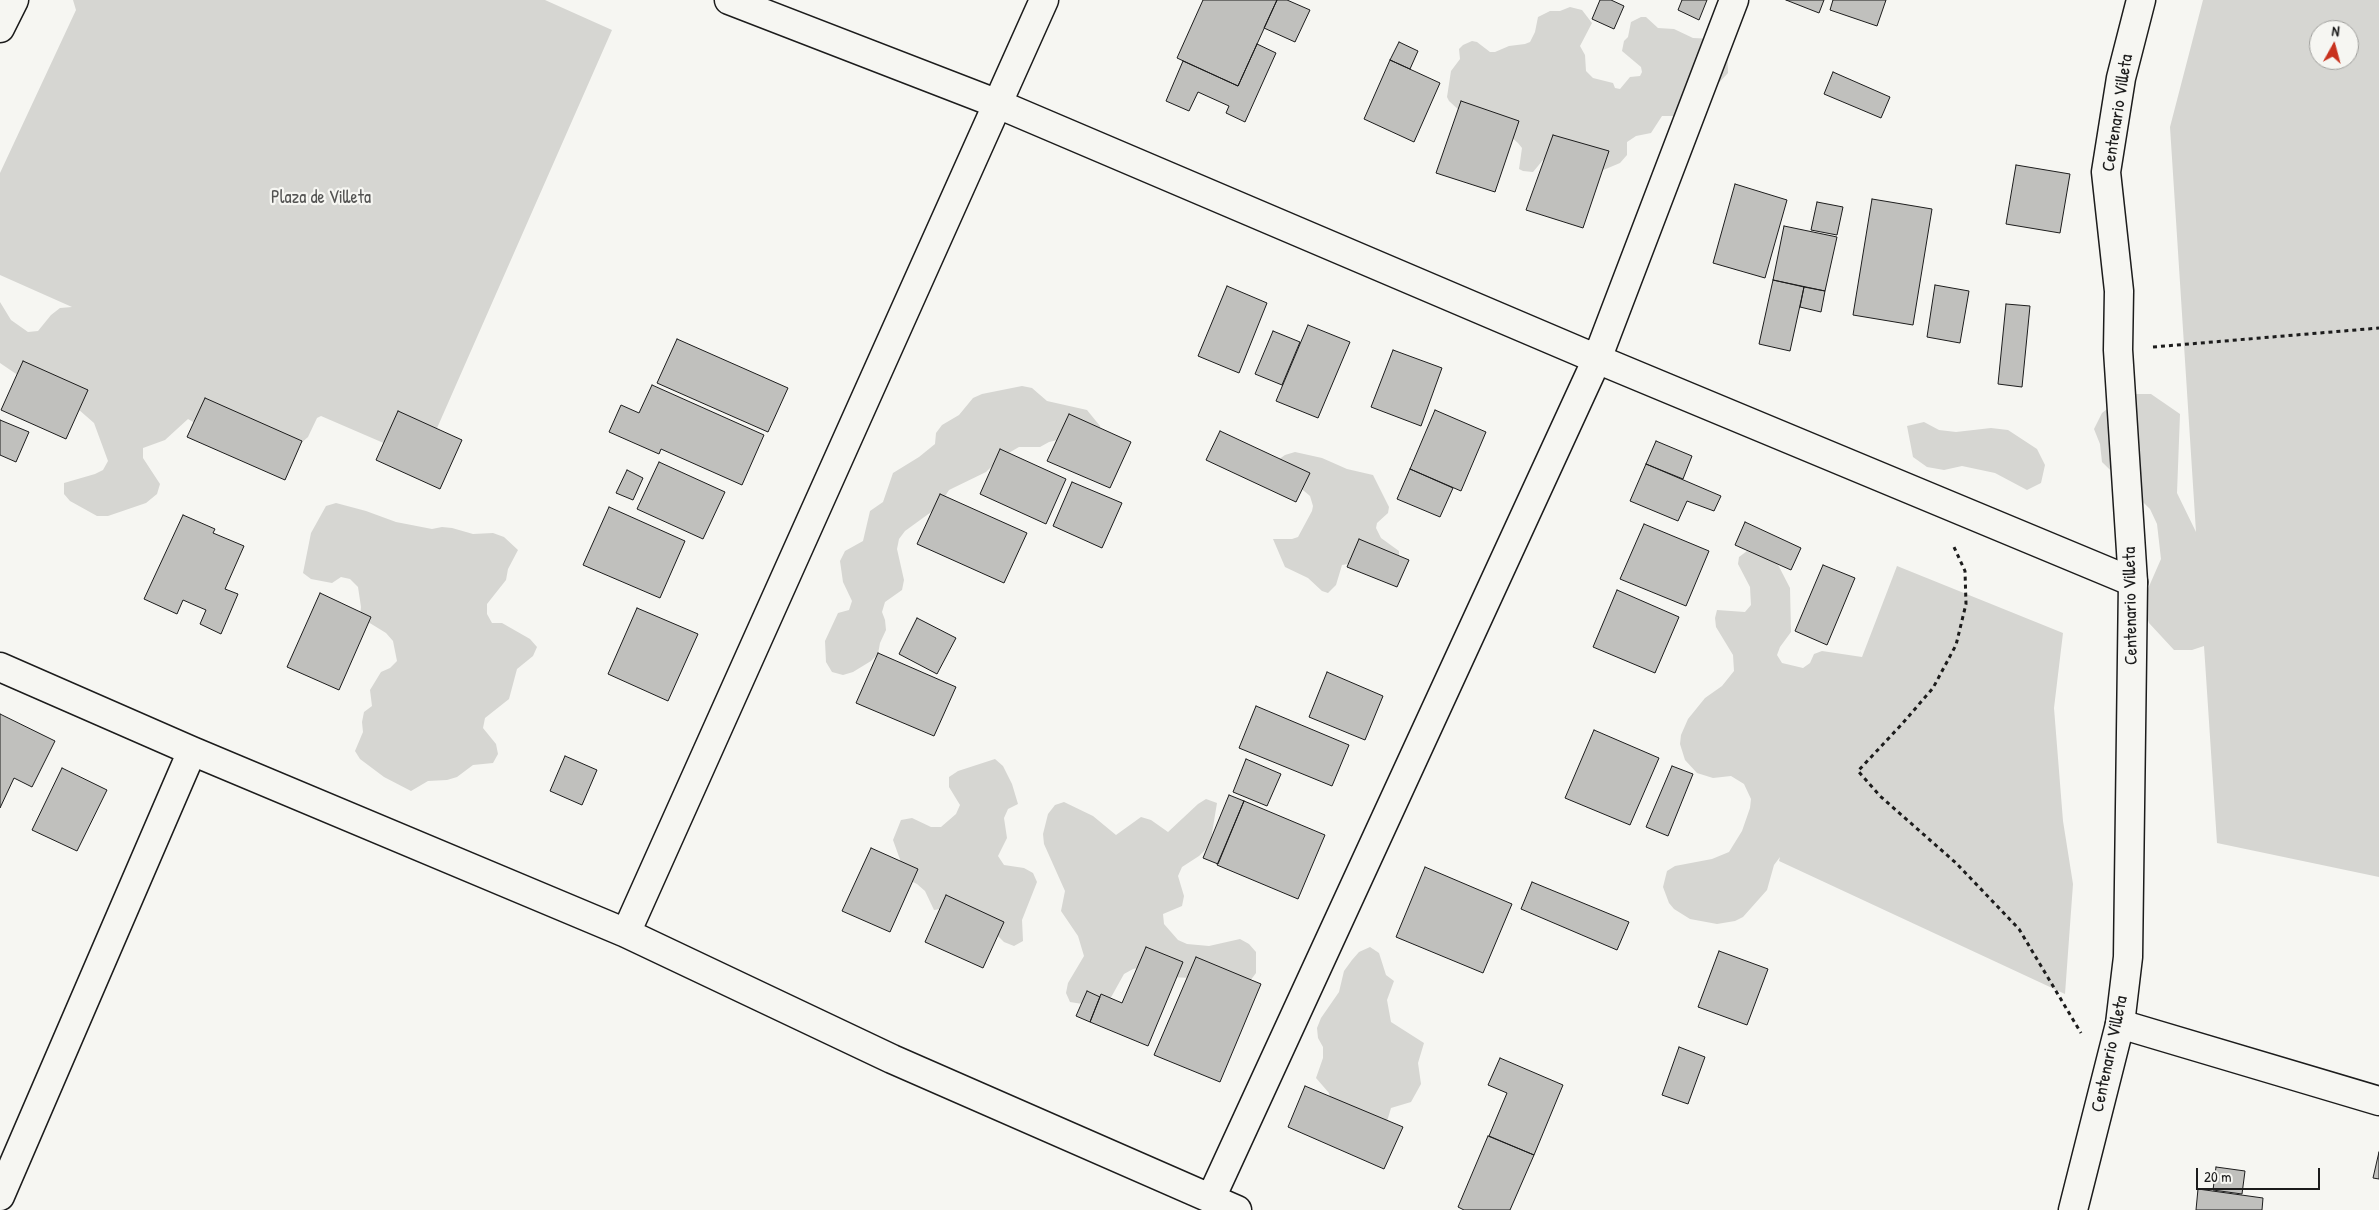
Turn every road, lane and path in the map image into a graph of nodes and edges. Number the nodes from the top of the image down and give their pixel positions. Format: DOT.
graph roads {
  1 [pos="14,0"];
  2 [pos="729,0"];
  3 [pos="1044,0"];
  4 [pos="1734,0"];
  5 [pos="2141,0"];
  6 [pos="0,28"];
  7 [pos="998,104"];
  8 [pos="2379,328"];
  9 [pos="2118,350"];
  10 [pos="1597,359"];
  11 [pos="1948,538"];
  12 [pos="2133,582"];
  13 [pos="0,667"];
  14 [pos="192,751"];
  15 [pos="626,933"];
  16 [pos="2120,1024"];
  17 [pos="2083,1037"];
  18 [pos="2379,1101"];
  19 [pos="0,1196"];
  20 [pos="1211,1198"];
  21 [pos="1237,1210"];
  22 [pos="2073,1210"];
  1 -- 6 [label="street"];
  2 -- 7 [label="street"];
  3 -- 7 [label="street"];
  4 -- 10 [label="street"];
  5 -- 9 [label="street, Centenario Villeta"];
  7 -- 10 [label="street"];
  7 -- 15 [label="street"];
  8 -- 9 [label="path"];
  9 -- 12 [label="street, Centenario Villeta"];
  10 -- 12 [label="street"];
  10 -- 20 [label="street"];
  11 -- 17 [label="path"];
  12 -- 16 [label="street, Centenario Villeta"];
  13 -- 14 [label="street"];
  14 -- 15 [label="street"];
  14 -- 19 [label="street"];
  15 -- 20 [label="street"];
  16 -- 18 [label="street"];
  16 -- 22 [label="street, Centenario Villeta"];
  20 -- 21 [label="street"];
}
